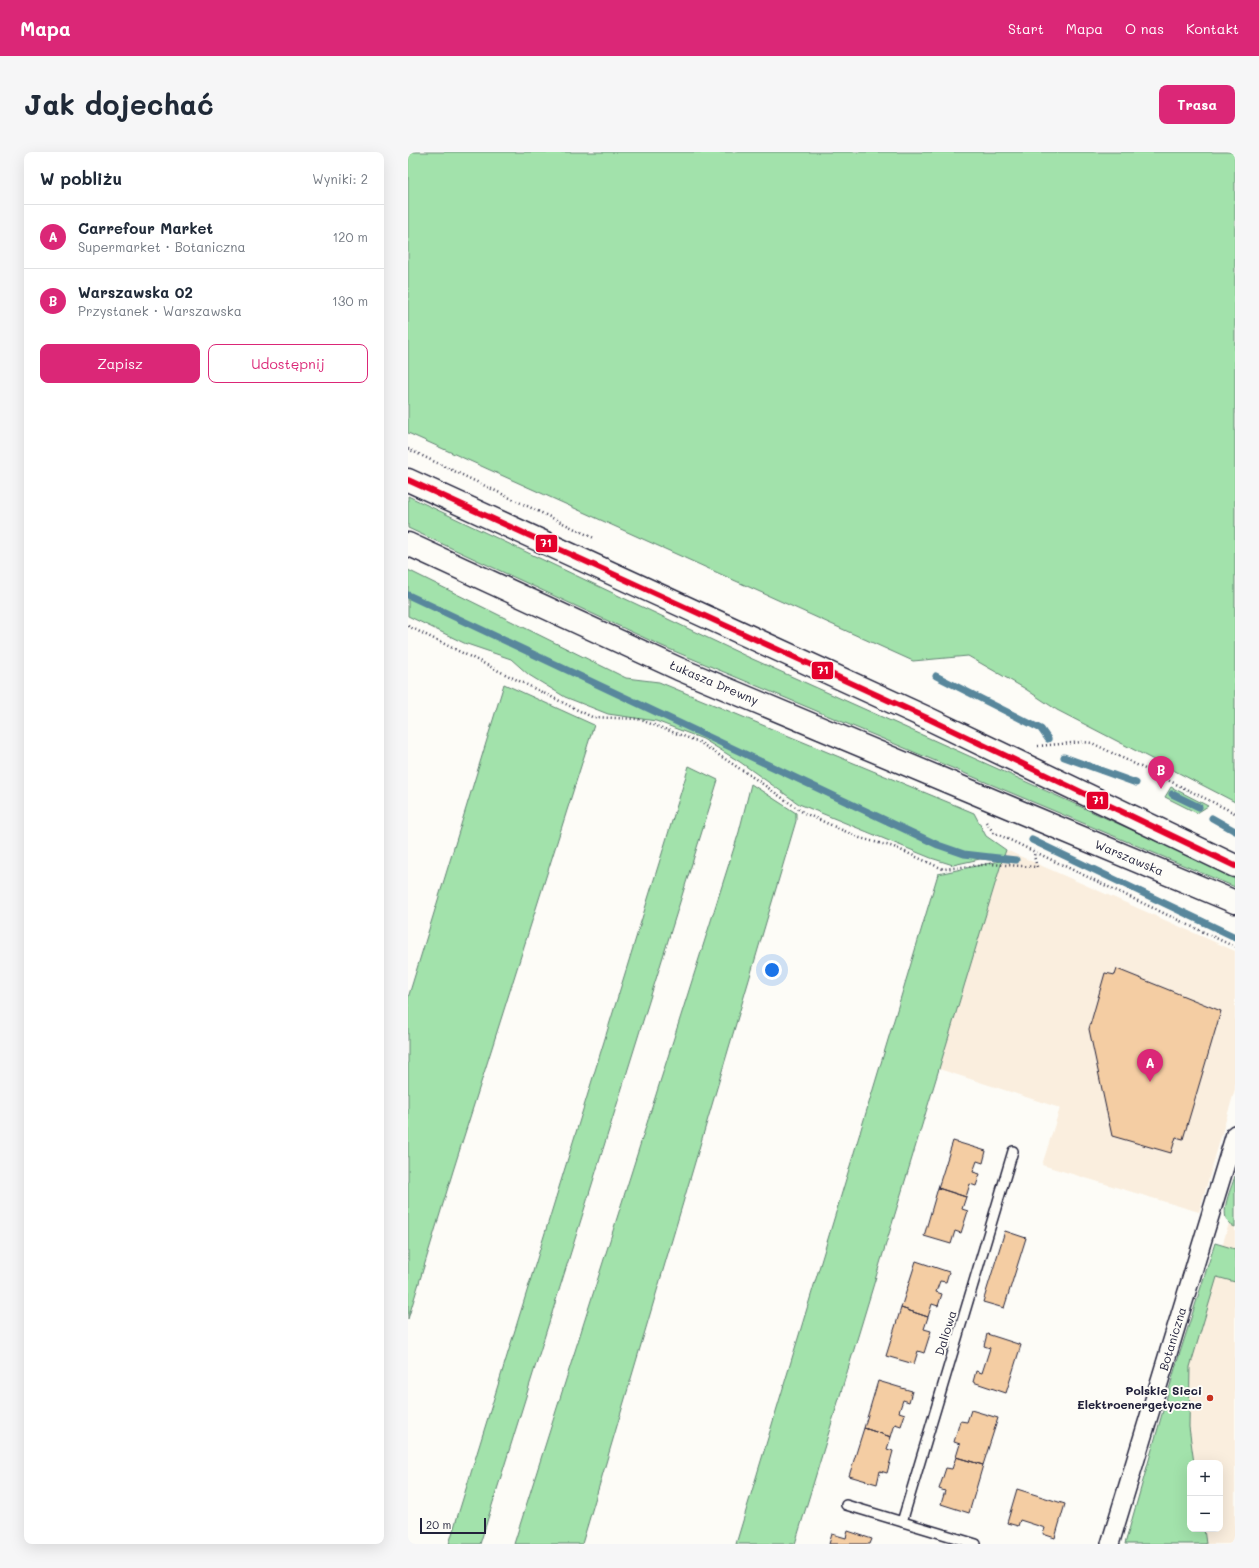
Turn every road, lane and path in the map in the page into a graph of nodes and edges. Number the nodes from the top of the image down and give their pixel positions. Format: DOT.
graph roads {
  1 [pos="408,480"];
  2 [pos="408,544"];
  3 [pos="408,626"];
  4 [pos="1035,746"];
  5 [pos="1235,813"];
  6 [pos="1023,814"];
  7 [pos="984,819"];
  8 [pos="1035,852"];
  9 [pos="1235,866"];
  10 [pos="1235,902"];
  11 [pos="1235,947"];
  12 [pos="1235,1134"];
  13 [pos="1013,1151"];
  14 [pos="846,1505"];
  15 [pos="902,1522"];
  16 [pos="976,1544"];
  17 [pos="1110,1544"];
  1 -- 9 [label="main road"];
  2 -- 6 [label="main road, Łukasza Drewny"];
  3 -- 8 [label="path"];
  4 -- 5 [label="path"];
  6 -- 10 [label="main road, Warszawska"];
  7 -- 8 [label="path"];
  8 -- 11 [label="path"];
  12 -- 17 [label="street, Botaniczna"];
  13 -- 15 [label="lane, Daliowa"];
  14 -- 15 [label="lane"];
  15 -- 16 [label="lane"];
}
